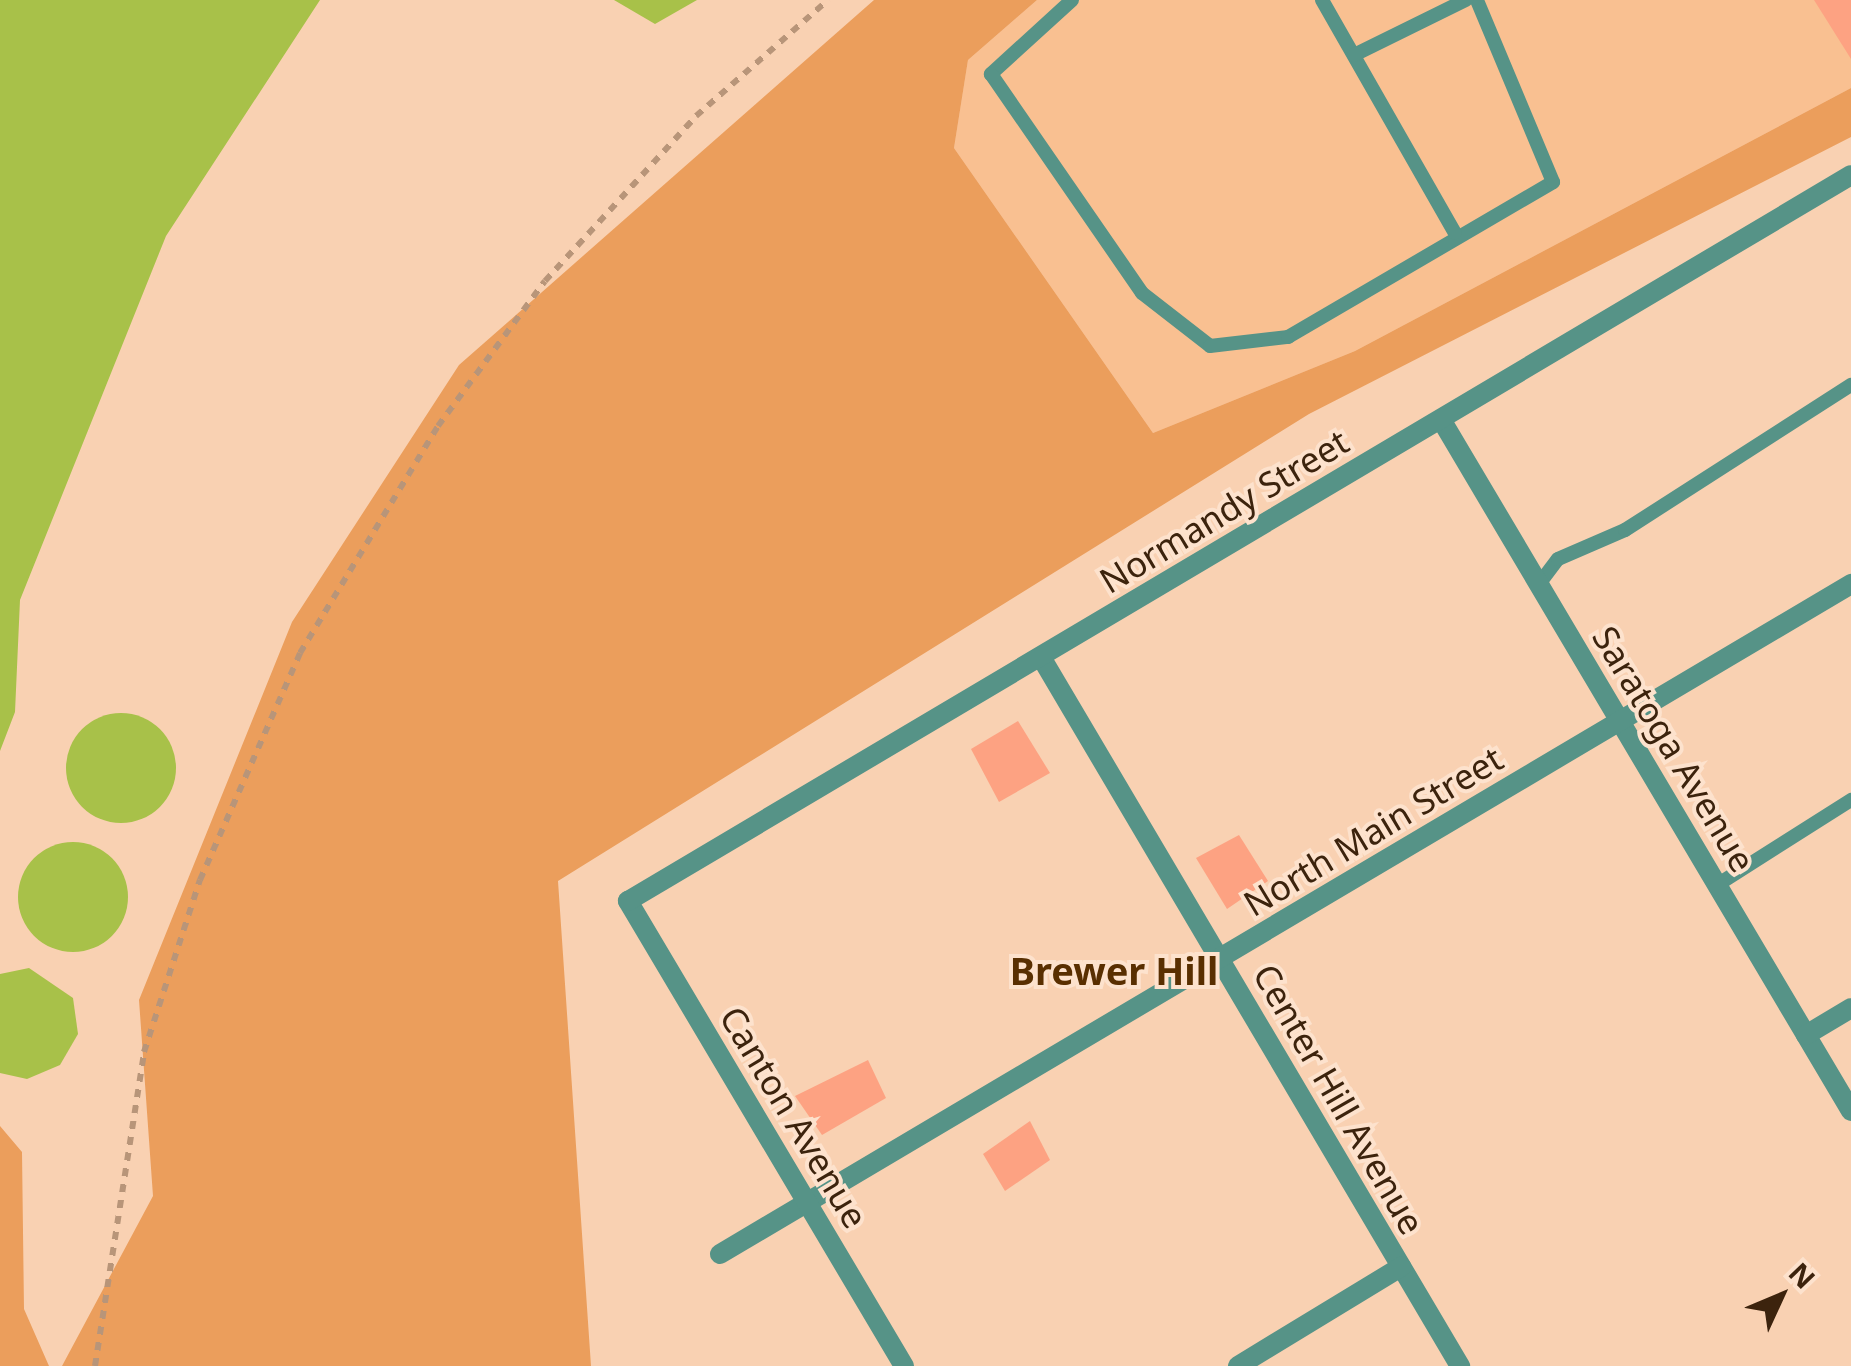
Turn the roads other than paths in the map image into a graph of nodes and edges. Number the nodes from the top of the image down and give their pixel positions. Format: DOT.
graph roads {
  1 [pos="1072,0"];
  2 [pos="1322,0"];
  3 [pos="1466,0"];
  4 [pos="1477,0"];
  5 [pos="1354,55"];
  6 [pos="1851,175"];
  7 [pos="1455,233"];
  8 [pos="1851,385"];
  9 [pos="1442,421"];
  10 [pos="1538,584"];
  11 [pos="1851,584"];
  12 [pos="1041,658"];
  13 [pos="1621,722"];
  14 [pos="1851,800"];
  15 [pos="1716,885"];
  16 [pos="628,900"];
  17 [pos="1220,959"];
  18 [pos="1851,1008"];
  19 [pos="1806,1035"];
  20 [pos="1851,1111"];
  21 [pos="807,1203"];
  22 [pos="720,1254"];
  23 [pos="1400,1267"];
  24 [pos="904,1366"];
  25 [pos="1238,1366"];
  26 [pos="1460,1366"];
  1 -- 7 [label="lane"];
  2 -- 5 [label="lane"];
  3 -- 5 [label="lane"];
  4 -- 7 [label="lane"];
  5 -- 7 [label="lane"];
  6 -- 9 [label="street, Normandy Street"];
  8 -- 10 [label="lane"];
  9 -- 10 [label="street, Saratoga Avenue"];
  9 -- 12 [label="street, Normandy Street"];
  10 -- 13 [label="street, Saratoga Avenue"];
  11 -- 13 [label="street, North Main Street"];
  12 -- 16 [label="street, Normandy Street"];
  12 -- 17 [label="street, Center Hill Avenue"];
  13 -- 15 [label="street, Saratoga Avenue"];
  13 -- 17 [label="street, North Main Street"];
  14 -- 15 [label="lane"];
  15 -- 19 [label="street, Saratoga Avenue"];
  16 -- 21 [label="street, Canton Avenue"];
  17 -- 21 [label="street, North Main Street"];
  17 -- 23 [label="street, Center Hill Avenue"];
  18 -- 19 [label="street"];
  19 -- 20 [label="street, Saratoga Avenue"];
  21 -- 22 [label="street, North Main Street"];
  21 -- 24 [label="street, Canton Avenue"];
  23 -- 25 [label="street"];
  23 -- 26 [label="street, Center Hill Avenue"];
}
